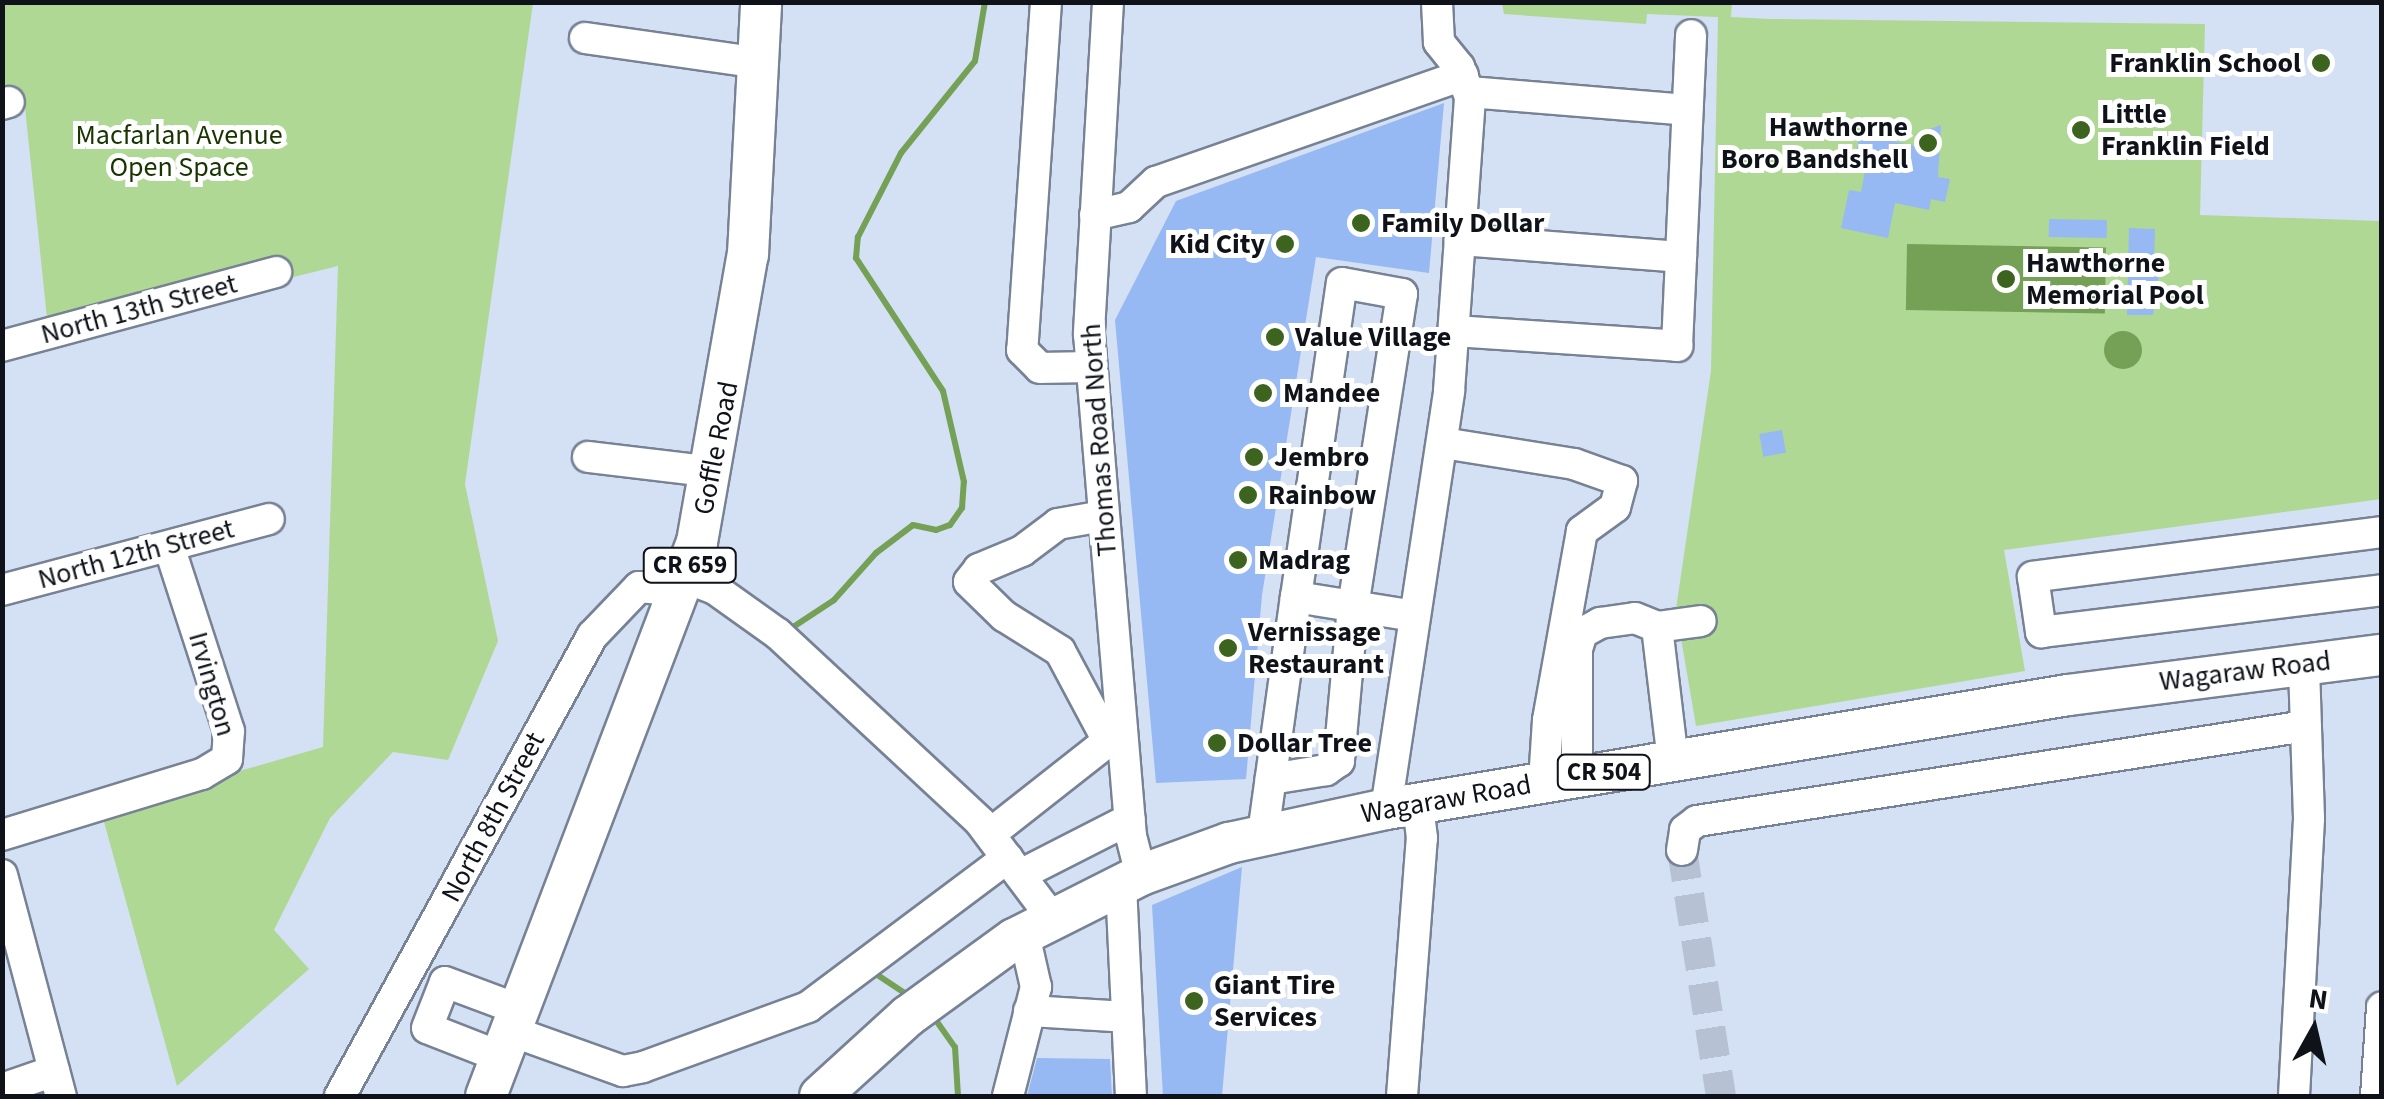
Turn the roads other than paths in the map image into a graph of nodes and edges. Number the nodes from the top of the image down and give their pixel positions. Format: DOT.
graph roads {
  1 [pos="761,2"];
  2 [pos="1046,2"];
  3 [pos="1108,2"];
  4 [pos="1437,2"];
  5 [pos="1691,35"];
  6 [pos="586,38"];
  7 [pos="760,63"];
  8 [pos="1466,83"];
  9 [pos="1688,110"];
  10 [pos="1094,215"];
  11 [pos="1460,240"];
  12 [pos="1681,257"];
  13 [pos="276,272"];
  14 [pos="1454,331"];
  15 [pos="2,346"];
  16 [pos="1090,368"];
  17 [pos="1443,443"];
  18 [pos="588,457"];
  19 [pos="713,472"];
  20 [pos="1103,516"];
  21 [pos="270,519"];
  22 [pos="2382,532"];
  23 [pos="169,546"];
  24 [pos="684,584"];
  25 [pos="2,590"];
  26 [pos="2382,590"];
  27 [pos="1296,598"];
  28 [pos="1354,606"];
  29 [pos="1414,616"];
  30 [pos="1701,621"];
  31 [pos="1657,627"];
  32 [pos="2381,657"];
  33 [pos="2304,664"];
  34 [pos="2306,726"];
  35 [pos="1115,736"];
  36 [pos="1672,761"];
  37 [pos="1271,779"];
  38 [pos="1560,780"];
  39 [pos="1402,806"];
  40 [pos="1130,819"];
  41 [pos="2,834"];
  42 [pos="1263,834"];
  43 [pos="1682,850"];
  44 [pos="1006,856"];
  45 [pos="2,875"];
  46 [pos="1131,880"];
  47 [pos="1038,926"];
  48 [pos="2382,1007"];
  49 [pos="1030,1011"];
  50 [pos="1127,1017"];
  51 [pos="511,1033"];
  52 [pos="57,1084"];
  53 [pos="2,1089"];
  54 [pos="340,1096"];
  55 [pos="486,1096"];
  56 [pos="820,1096"];
  57 [pos="1008,1096"];
  58 [pos="1131,1096"];
  59 [pos="1402,1096"];
  60 [pos="2294,1096"];
  61 [pos="2376,1096"];
  1 -- 7 [label="main road, Goffle Road / CR 659"];
  2 -- 16 [label="street"];
  3 -- 10 [label="street, Thomas Road North"];
  4 -- 8 [label="street"];
  5 -- 9 [label="street"];
  6 -- 7 [label="street"];
  7 -- 19 [label="main road, Goffle Road / CR 659"];
  8 -- 9 [label="street"];
  8 -- 10 [label="street"];
  8 -- 11 [label="street"];
  9 -- 12 [label="street"];
  10 -- 16 [label="street, Thomas Road North"];
  11 -- 12 [label="street"];
  11 -- 14 [label="street"];
  12 -- 14 [label="street"];
  13 -- 15 [label="street, North 13th Street"];
  14 -- 17 [label="street"];
  16 -- 20 [label="street, Thomas Road North"];
  17 -- 29 [label="street"];
  17 -- 38 [label="street"];
  18 -- 19 [label="street"];
  19 -- 24 [label="main road, Goffle Road / CR 659"];
  20 -- 35 [label="street, Thomas Road North"];
  20 -- 35 [label="street"];
  21 -- 23 [label="street, North 12th Street"];
  22 -- 26 [label="street"];
  23 -- 25 [label="street, North 12th Street"];
  23 -- 41 [label="street, Irvington"];
  24 -- 44 [label="street"];
  24 -- 51 [label="main road, Goffle Road / CR 659"];
  24 -- 54 [label="street, North 8th Street"];
  27 -- 28 [label="street"];
  27 -- 28 [label="street"];
  27 -- 37 [label="street"];
  28 -- 29 [label="street"];
  28 -- 37 [label="street"];
  29 -- 39 [label="street"];
  30 -- 31 [label="street"];
  31 -- 36 [label="street"];
  31 -- 38 [label="street"];
  32 -- 33 [label="main road, Wagaraw Road / CR 504"];
  33 -- 34 [label="street"];
  33 -- 36 [label="main road, Wagaraw Road / CR 504"];
  34 -- 43 [label="street"];
  34 -- 60 [label="street"];
  35 -- 40 [label="street, Thomas Road North"];
  35 -- 44 [label="street"];
  36 -- 38 [label="main road, Wagaraw Road / CR 504"];
  37 -- 42 [label="street"];
  38 -- 39 [label="main road, Wagaraw Road / CR 504"];
  39 -- 42 [label="main road, Wagaraw Road / CR 504"];
  39 -- 59 [label="street"];
  40 -- 44 [label="street"];
  40 -- 46 [label="street, Thomas Road North"];
  42 -- 46 [label="main road, Wagaraw Road / CR 504"];
  44 -- 47 [label="street"];
  44 -- 51 [label="street"];
  45 -- 52 [label="street"];
  46 -- 47 [label="main road, Wagaraw Road / CR 504"];
  46 -- 50 [label="street, Thomas Road North"];
  47 -- 49 [label="street"];
  47 -- 56 [label="main road, Wagaraw Road / CR 504"];
  48 -- 61 [label="street"];
  49 -- 50 [label="street"];
  49 -- 57 [label="street"];
  50 -- 58 [label="street, Thomas Road North"];
  51 -- 55 [label="main road, Goffle Road / CR 659"];
  52 -- 53 [label="street"];
}
